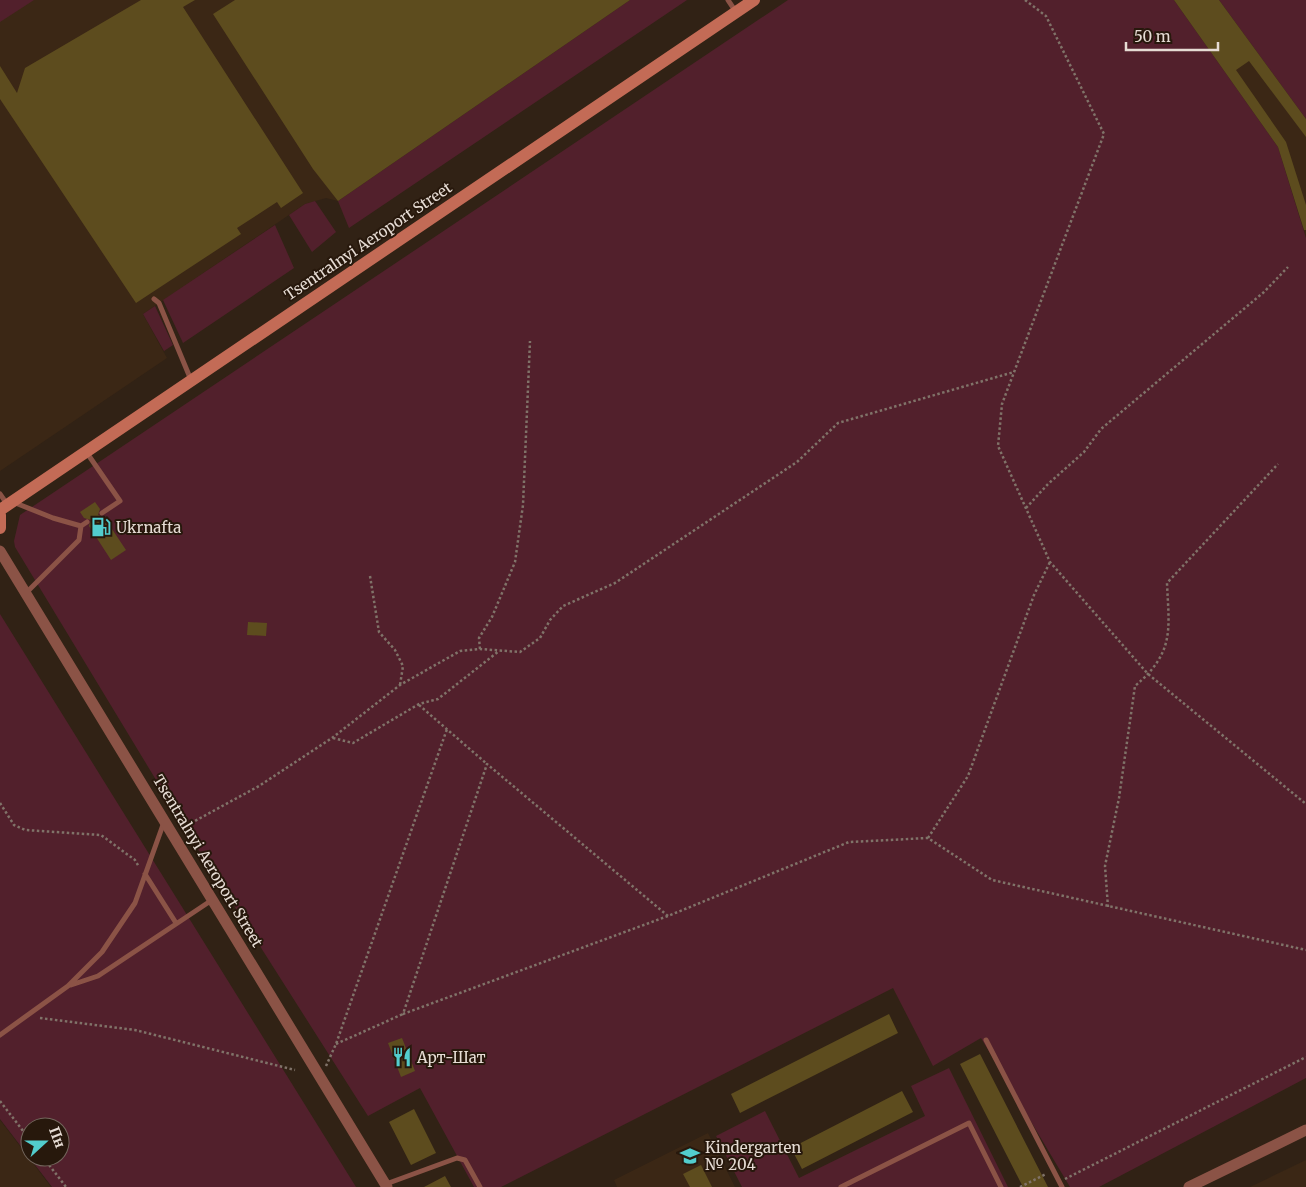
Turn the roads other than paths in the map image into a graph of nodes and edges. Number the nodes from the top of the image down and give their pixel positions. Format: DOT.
graph roads {
  1 [pos="728,0"];
  2 [pos="754,0"];
  3 [pos="736,12"];
  4 [pos="154,298"];
  5 [pos="192,380"];
  6 [pos="86,452"];
  7 [pos="0,494"];
  8 [pos="5,508"];
  9 [pos="102,513"];
  10 [pos="87,522"];
  11 [pos="81,526"];
  12 [pos="0,528"];
  13 [pos="0,552"];
  14 [pos="26,593"];
  15 [pos="165,822"];
  16 [pos="145,874"];
  17 [pos="212,900"];
  18 [pos="176,923"];
  19 [pos="68,986"];
  20 [pos="0,1034"];
  21 [pos="986,1040"];
  22 [pos="1306,1130"];
  23 [pos="1061,1184"];
  24 [pos="386,1186"];
  25 [pos="480,1187"];
  26 [pos="842,1187"];
  27 [pos="1001,1187"];
  28 [pos="1189,1187"];
  1 -- 3 [label="lane"];
  2 -- 3 [label="main road, Tsentralnyi Aeroport Street"];
  3 -- 5 [label="main road, Tsentralnyi Aeroport Street"];
  4 -- 5 [label="lane"];
  5 -- 6 [label="main road, Tsentralnyi Aeroport Street"];
  6 -- 8 [label="main road, Tsentralnyi Aeroport Street"];
  6 -- 9 [label="lane"];
  7 -- 8 [label="lane"];
  8 -- 11 [label="lane"];
  8 -- 12 [label="main road"];
  10 -- 11 [label="lane"];
  11 -- 14 [label="lane"];
  13 -- 14 [label="street, Tsentralnyi Aeroport Street"];
  14 -- 15 [label="street, Tsentralnyi Aeroport Street"];
  15 -- 16 [label="lane"];
  15 -- 17 [label="street, Tsentralnyi Aeroport Street"];
  16 -- 18 [label="lane"];
  16 -- 19 [label="lane"];
  17 -- 18 [label="lane"];
  17 -- 24 [label="street, Tsentralnyi Aeroport Street"];
  18 -- 19 [label="lane"];
  19 -- 20 [label="lane"];
  21 -- 23 [label="lane"];
  22 -- 28 [label="street"];
  24 -- 25 [label="lane"];
  26 -- 27 [label="lane"];
}
